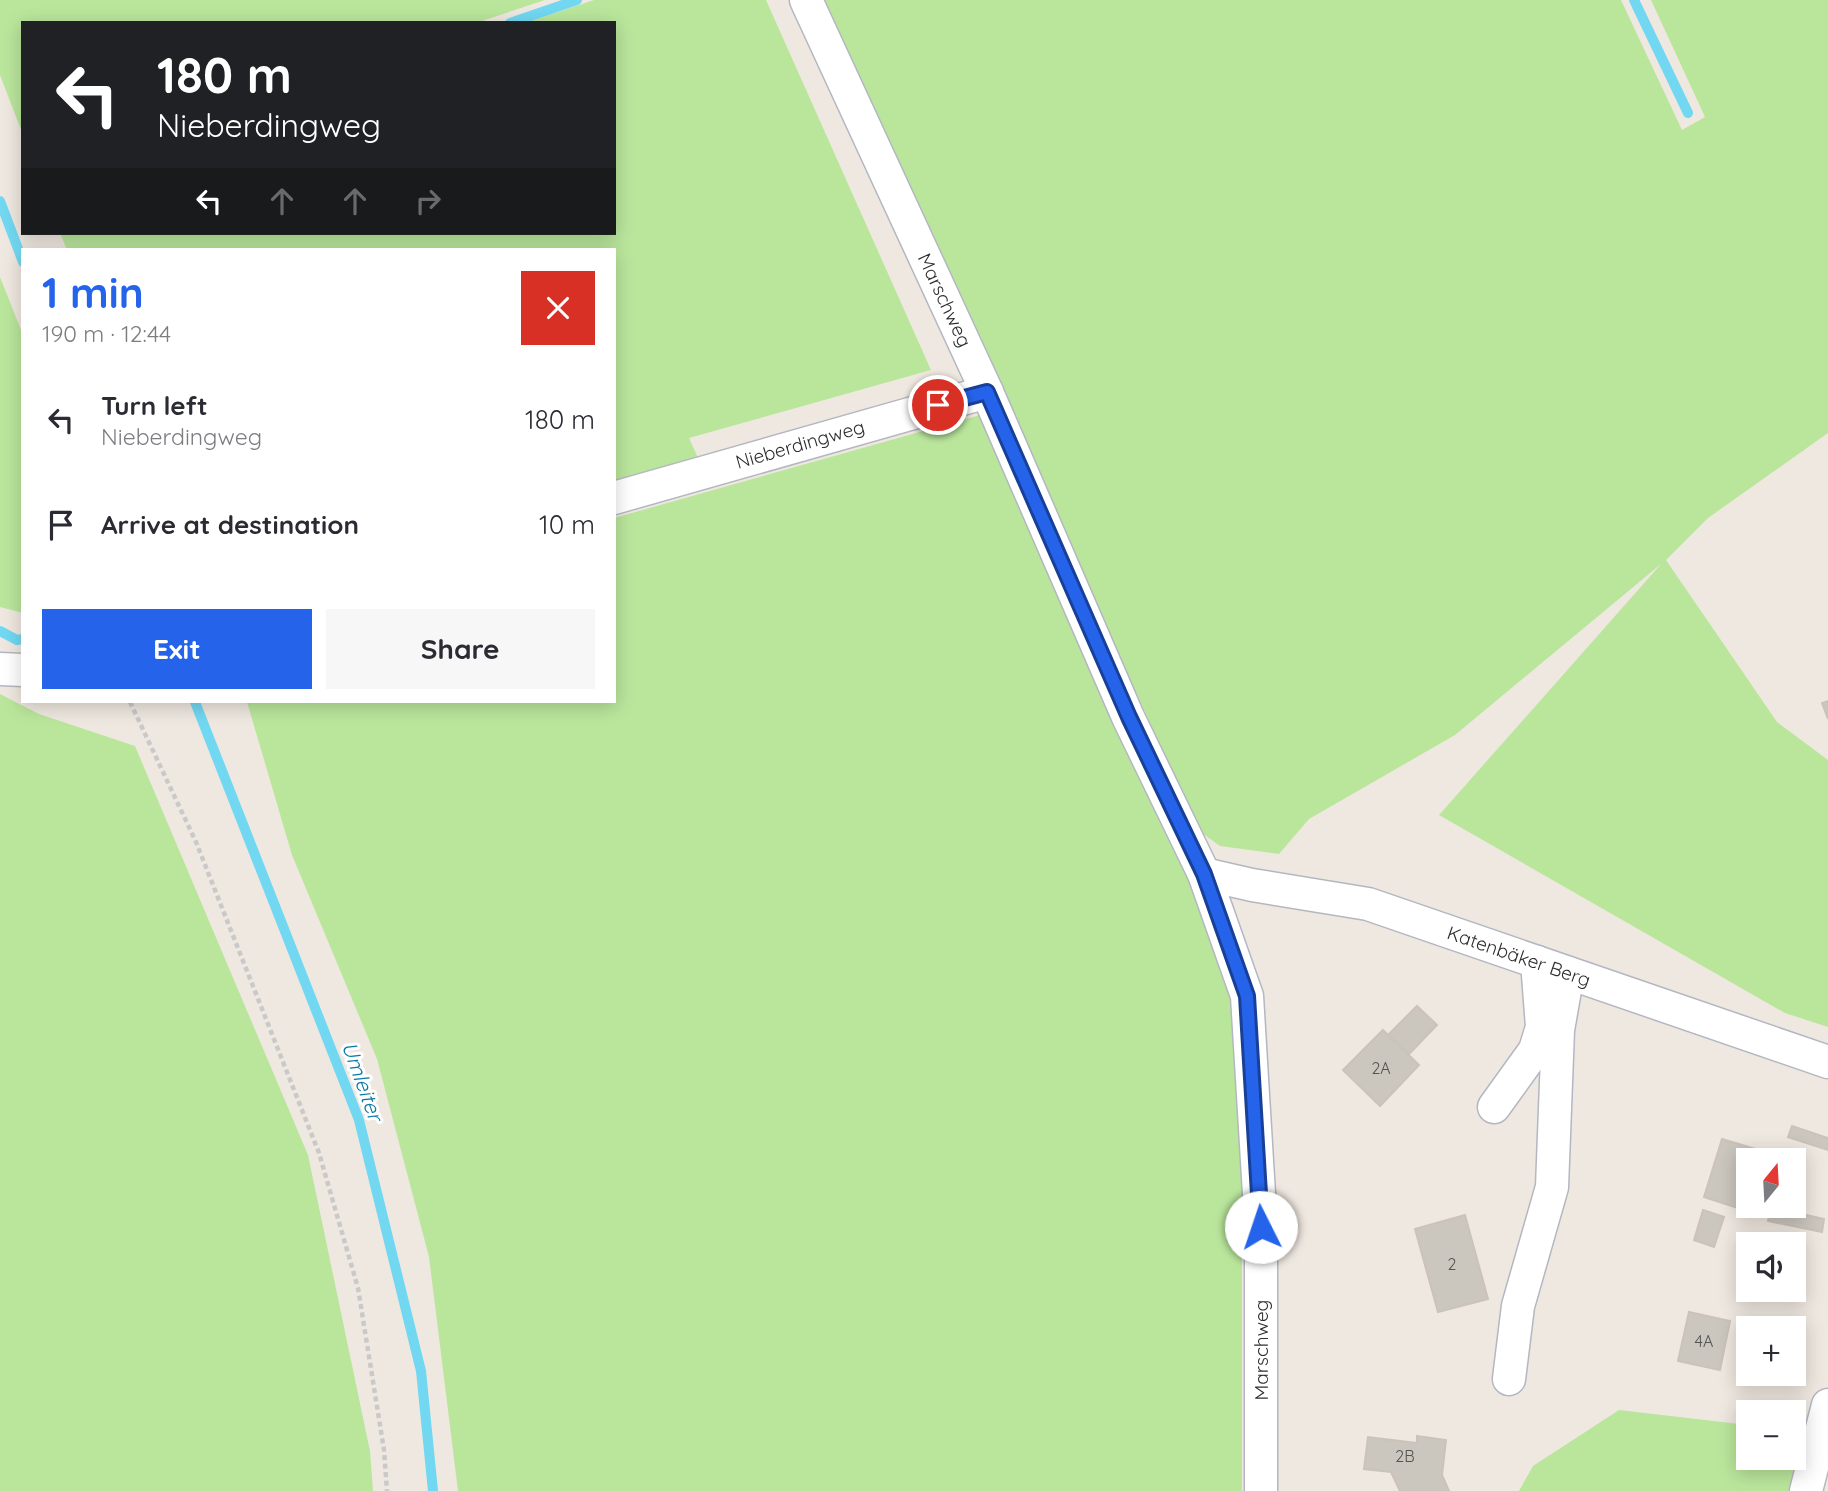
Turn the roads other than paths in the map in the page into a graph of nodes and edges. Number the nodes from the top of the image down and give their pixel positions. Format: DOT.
graph roads {
  1 [pos="806,0"];
  2 [pos="987,392"];
  3 [pos="616,497"];
  4 [pos="0,668"];
  5 [pos="21,670"];
  6 [pos="1204,874"];
  7 [pos="1538,962"];
  8 [pos="1568,973"];
  9 [pos="1828,1062"];
  10 [pos="1494,1107"];
  11 [pos="1509,1379"];
  12 [pos="1828,1405"];
  13 [pos="1261,1491"];
  14 [pos="1806,1491"];
  1 -- 2 [label="street, Marschweg"];
  2 -- 3 [label="street, Nieberdingweg"];
  2 -- 6 [label="street, Marschweg"];
  4 -- 5 [label="street"];
  6 -- 7 [label="street, Katenbäker Berg"];
  6 -- 13 [label="street, Marschweg"];
  7 -- 8 [label="street, Katenbäker Berg"];
  7 -- 10 [label="street"];
  8 -- 9 [label="street, Katenbäker Berg"];
  8 -- 11 [label="street"];
  12 -- 14 [label="street"];
}
